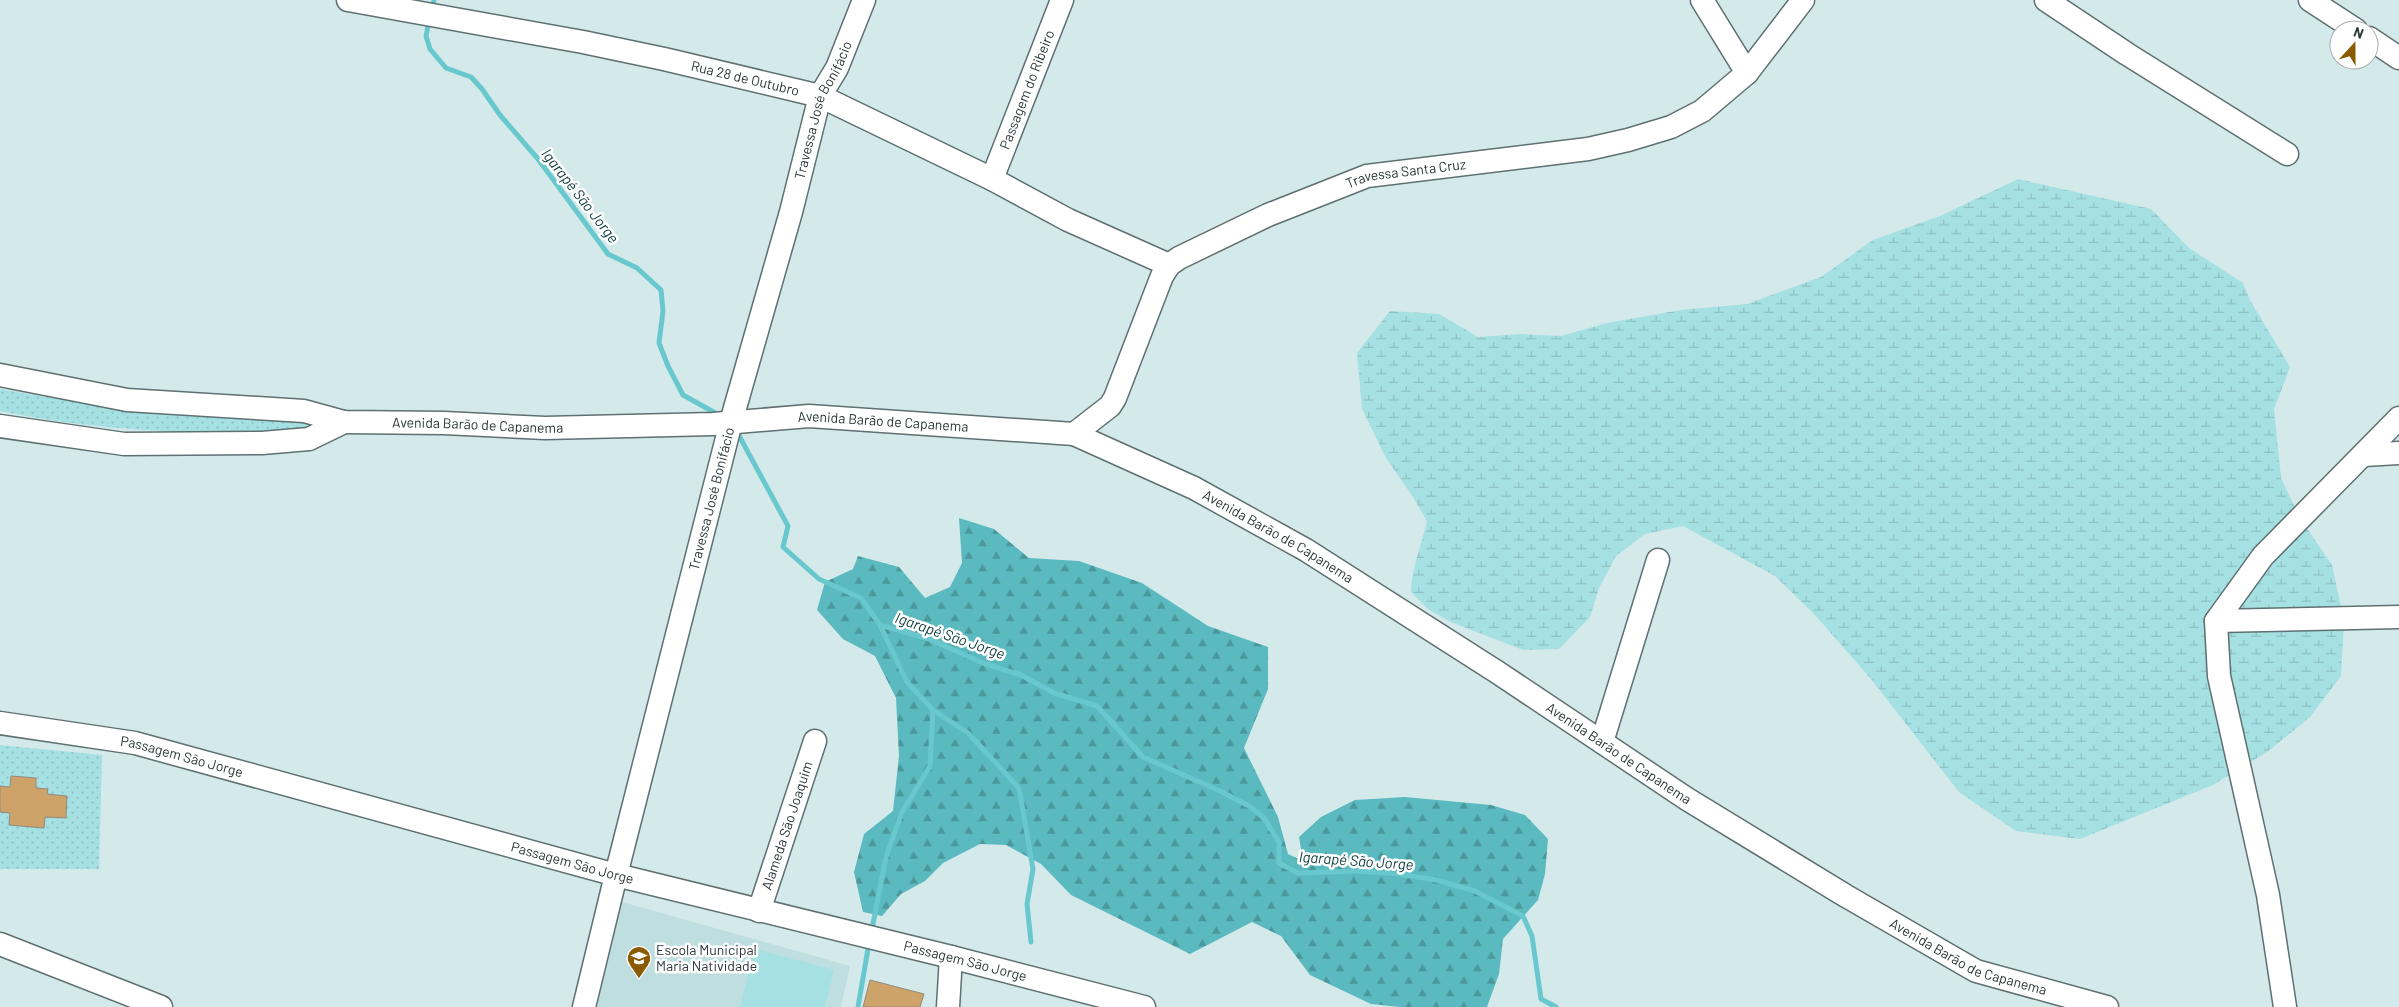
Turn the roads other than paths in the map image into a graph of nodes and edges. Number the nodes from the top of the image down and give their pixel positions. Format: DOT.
graph roads {
  1 [pos="348,0"];
  2 [pos="864,0"];
  3 [pos="1062,0"];
  4 [pos="1702,0"];
  5 [pos="1803,0"];
  6 [pos="2046,0"];
  7 [pos="2310,0"];
  8 [pos="2341,20"];
  9 [pos="2379,45"];
  10 [pos="2399,58"];
  11 [pos="1747,73"];
  12 [pos="820,96"];
  13 [pos="2288,154"];
  14 [pos="992,179"];
  15 [pos="1169,265"];
  16 [pos="0,375"];
  17 [pos="2399,418"];
  18 [pos="344,422"];
  19 [pos="731,422"];
  20 [pos="0,426"];
  21 [pos="1074,434"];
  22 [pos="2399,453"];
  23 [pos="2364,455"];
  24 [pos="1658,560"];
  25 [pos="2399,617"];
  26 [pos="2216,621"];
  27 [pos="0,723"];
  28 [pos="815,741"];
  29 [pos="1602,742"];
  30 [pos="616,875"];
  31 [pos="759,911"];
  32 [pos="0,944"];
  33 [pos="952,957"];
  34 [pos="161,1007"];
  35 [pos="584,1007"];
  36 [pos="948,1007"];
  37 [pos="1144,1007"];
  38 [pos="2107,1007"];
  39 [pos="2284,1007"];
  1 -- 12 [label="street, Rua 28 de Outubro"];
  2 -- 12 [label="street, Travessa José Bonifácio"];
  3 -- 14 [label="street, Passagem do Ribeiro"];
  4 -- 11 [label="street"];
  5 -- 11 [label="street, Travessa Santa Cruz"];
  6 -- 13 [label="street"];
  7 -- 8 [label="street"];
  9 -- 10 [label="street"];
  11 -- 15 [label="street, Travessa Santa Cruz"];
  12 -- 14 [label="street, Rua 28 de Outubro"];
  12 -- 19 [label="street, Travessa José Bonifácio"];
  14 -- 15 [label="street, Rua 28 de Outubro"];
  15 -- 21 [label="street"];
  16 -- 18 [label="street, Avenida Barão de Capanema"];
  17 -- 23 [label="street"];
  18 -- 19 [label="street, Avenida Barão de Capanema"];
  18 -- 20 [label="street, Avenida Barão de Capanema"];
  19 -- 21 [label="street, Avenida Barão de Capanema"];
  19 -- 30 [label="street, Travessa José Bonifácio"];
  21 -- 29 [label="street, Avenida Barão de Capanema"];
  22 -- 23 [label="street"];
  23 -- 26 [label="street"];
  24 -- 29 [label="street"];
  25 -- 26 [label="street"];
  26 -- 39 [label="street"];
  27 -- 30 [label="street, Passagem São Jorge"];
  28 -- 31 [label="street, Alameda São Joaquim"];
  29 -- 38 [label="street, Avenida Barão de Capanema"];
  30 -- 31 [label="street, Passagem São Jorge"];
  30 -- 35 [label="street, Travessa José Bonifácio"];
  31 -- 33 [label="street, Passagem São Jorge"];
  32 -- 34 [label="street"];
  33 -- 36 [label="street"];
  33 -- 37 [label="street, Passagem São Jorge"];
}
